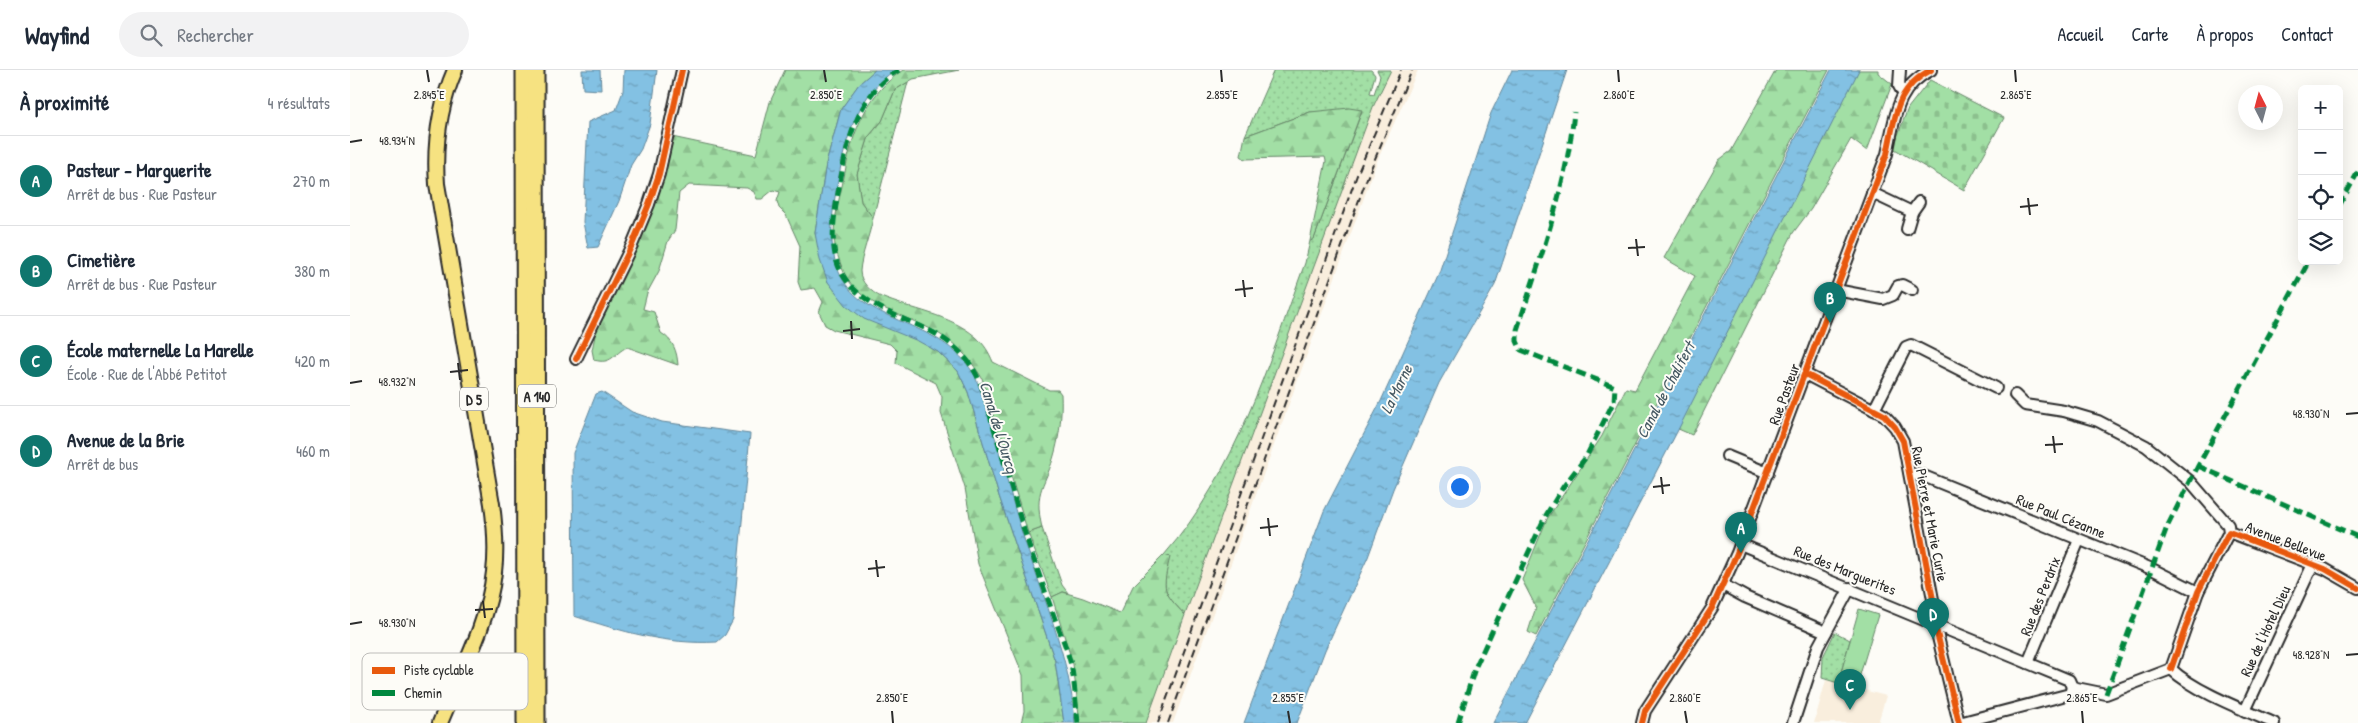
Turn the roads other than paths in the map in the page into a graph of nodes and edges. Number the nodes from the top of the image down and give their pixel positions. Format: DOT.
graph roads {
  1 [pos="455,70"];
  2 [pos="524,70"];
  3 [pos="536,70"];
  4 [pos="682,70"];
  5 [pos="1900,70"];
  6 [pos="1931,70"];
  7 [pos="1903,93"];
  8 [pos="1872,193"];
  9 [pos="1919,202"];
  10 [pos="1912,212"];
  11 [pos="1907,229"];
  12 [pos="1836,290"];
  13 [pos="1912,290"];
  14 [pos="576,358"];
  15 [pos="1806,374"];
  16 [pos="1996,388"];
  17 [pos="2015,395"];
  18 [pos="1874,410"];
  19 [pos="1727,456"];
  20 [pos="1768,473"];
  21 [pos="1910,474"];
  22 [pos="2230,532"];
  23 [pos="2079,540"];
  24 [pos="1740,544"];
  25 [pos="2313,564"];
  26 [pos="1722,585"];
  27 [pos="1850,588"];
  28 [pos="2358,588"];
  29 [pos="2198,592"];
  30 [pos="1936,624"];
  31 [pos="1826,632"];
  32 [pos="468,653"];
  33 [pos="525,653"];
  34 [pos="2028,663"];
  35 [pos="2171,669"];
  36 [pos="2072,686"];
  37 [pos="445,710"];
  38 [pos="525,710"];
  39 [pos="2245,711"];
  40 [pos="440,723"];
  41 [pos="525,723"];
  42 [pos="537,723"];
  43 [pos="1642,723"];
  44 [pos="1793,723"];
  45 [pos="1959,723"];
  46 [pos="2274,723"];
  1 -- 32 [label="main road, D 5"];
  2 -- 33 [label="highway, A 140"];
  3 -- 42 [label="highway, A 140"];
  4 -- 14 [label="street"];
  5 -- 7 [label="street"];
  6 -- 7 [label="street, Rue Pasteur"];
  7 -- 8 [label="street, Rue Pasteur"];
  8 -- 10 [label="street"];
  8 -- 12 [label="street, Rue Pasteur"];
  9 -- 10 [label="street"];
  10 -- 11 [label="street"];
  12 -- 13 [label="street"];
  12 -- 15 [label="street, Rue Pasteur"];
  15 -- 18 [label="street, Rue Pierre et Marie Curie"];
  15 -- 20 [label="street, Rue Pasteur"];
  16 -- 18 [label="street"];
  17 -- 22 [label="street"];
  18 -- 21 [label="street, Rue Pierre et Marie Curie"];
  19 -- 20 [label="street"];
  20 -- 24 [label="street, Rue Pasteur"];
  21 -- 23 [label="street, Rue Paul Cézanne"];
  21 -- 30 [label="street, Rue Pierre et Marie Curie"];
  22 -- 25 [label="street, Avenue Bellevue"];
  22 -- 29 [label="street, Avenue Bellevue"];
  23 -- 29 [label="street, Rue Paul Cézanne"];
  23 -- 34 [label="street, Rue des Perdrix"];
  24 -- 26 [label="street, Rue Pasteur"];
  24 -- 27 [label="street, Rue des Marguerites"];
  25 -- 28 [label="street, Avenue Bellevue"];
  25 -- 39 [label="street, Rue de l'Hotel Dieu"];
  26 -- 31 [label="street"];
  26 -- 43 [label="street, Rue Pasteur"];
  27 -- 30 [label="street, Rue des Marguerites"];
  27 -- 31 [label="street"];
  29 -- 35 [label="street, Avenue Bellevue"];
  30 -- 34 [label="street, Rue des Marguerites"];
  30 -- 45 [label="street, Rue Pierre et Marie Curie"];
  31 -- 44 [label="street"];
  34 -- 36 [label="street, Rue des Marguerites"];
  35 -- 36 [label="street"];
  35 -- 39 [label="street"];
  36 -- 45 [label="street"];
  37 -- 40 [label="main road, D 5"];
  38 -- 41 [label="highway, A 140"];
  39 -- 46 [label="street"];
}
